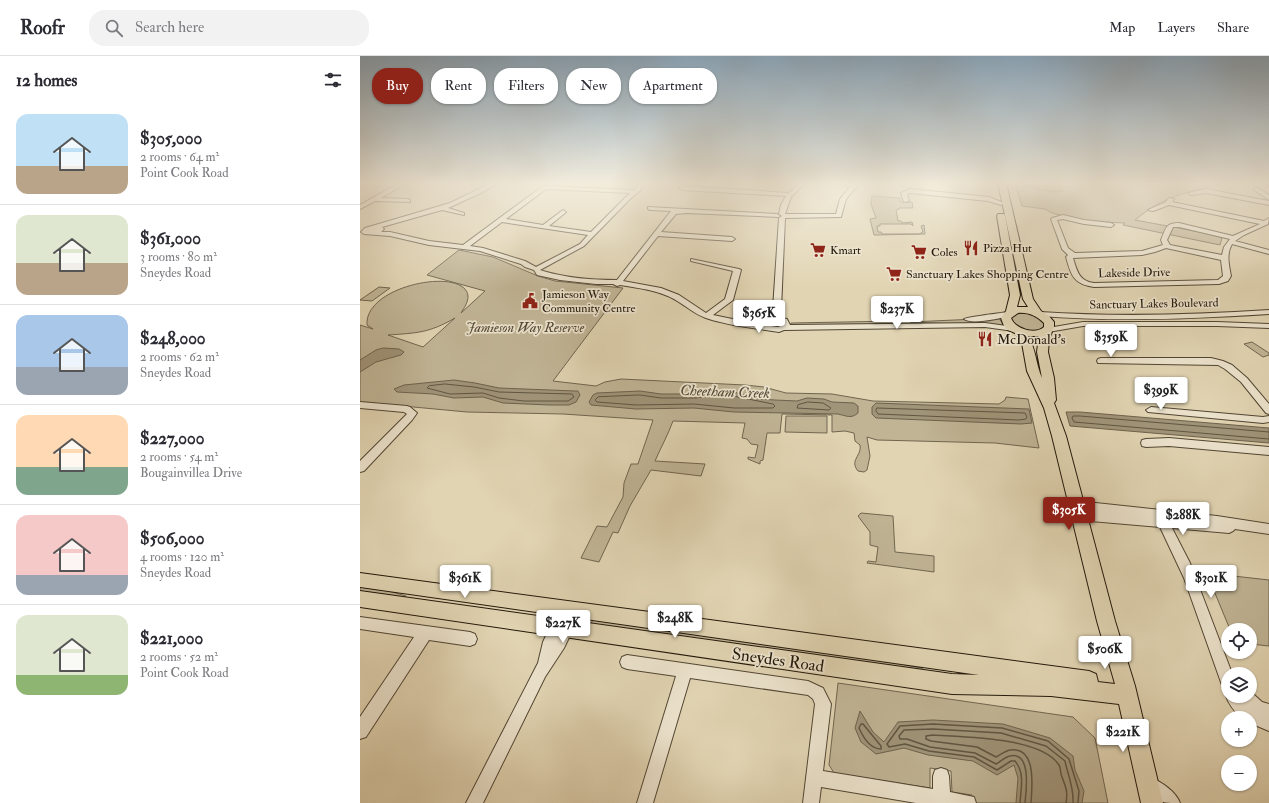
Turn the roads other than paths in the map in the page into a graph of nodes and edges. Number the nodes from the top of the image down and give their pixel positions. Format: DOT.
graph roads {
  1 [pos="1004,217"];
  2 [pos="408,218"];
  3 [pos="504,218"];
  4 [pos="556,218"];
  5 [pos="608,218"];
  6 [pos="669,218"];
  7 [pos="782,218"];
  8 [pos="1054,218"];
  9 [pos="1067,218"];
  10 [pos="1246,218"];
  11 [pos="501,220"];
  12 [pos="1268,222"];
  13 [pos="1111,225"];
  14 [pos="544,227"];
  15 [pos="368,231"];
  16 [pos="390,234"];
  17 [pos="593,234"];
  18 [pos="656,234"];
  19 [pos="1013,234"];
  20 [pos="732,239"];
  21 [pos="1232,240"];
  22 [pos="466,246"];
  23 [pos="1167,246"];
  24 [pos="1269,252"];
  25 [pos="1073,254"];
  26 [pos="1224,258"];
  27 [pos="693,261"];
  28 [pos="1009,264"];
  29 [pos="538,268"];
  30 [pos="618,283"];
  31 [pos="777,310"];
  32 [pos="1269,312"];
  33 [pos="1010,313"];
  34 [pos="1038,313"];
  35 [pos="707,316"];
  36 [pos="769,323"];
  37 [pos="784,323"];
  38 [pos="906,323"];
  39 [pos="1269,326"];
  40 [pos="1016,330"];
  41 [pos="1047,330"];
  42 [pos="1100,361"];
  43 [pos="360,405"];
  44 [pos="1050,408"];
  45 [pos="1149,409"];
  46 [pos="1269,411"];
  47 [pos="1269,420"];
  48 [pos="1146,443"];
  49 [pos="1269,451"];
  50 [pos="360,468"];
  51 [pos="1078,510"];
  52 [pos="1166,520"];
  53 [pos="1263,529"];
  54 [pos="360,580"];
  55 [pos="360,599"];
  56 [pos="570,609"];
  57 [pos="360,623"];
  58 [pos="562,627"];
  59 [pos="425,633"];
  60 [pos="470,639"];
  61 [pos="1216,646"];
  62 [pos="627,662"];
  63 [pos="1223,667"];
  64 [pos="1227,667"];
  65 [pos="685,671"];
  66 [pos="1126,690"];
  67 [pos="1239,703"];
  68 [pos="1252,703"];
  69 [pos="1269,712"];
  70 [pos="1269,723"];
  71 [pos="360,731"];
  72 [pos="941,776"];
  73 [pos="814,778"];
  74 [pos="1147,782"];
  75 [pos="942,798"];
  76 [pos="474,803"];
  77 [pos="645,803"];
  78 [pos="811,803"];
  79 [pos="968,803"];
  80 [pos="1152,803"];
  81 [pos="1172,803"];
  1 -- 19 [label="main road"];
  1 -- 28 [label="main road"];
  2 -- 15 [label="street"];
  3 -- 11 [label="street"];
  4 -- 14 [label="street"];
  5 -- 17 [label="street"];
  6 -- 18 [label="street"];
  7 -- 31 [label="street"];
  8 -- 25 [label="street"];
  9 -- 13 [label="street"];
  10 -- 12 [label="street"];
  11 -- 14 [label="street"];
  11 -- 22 [label="street"];
  12 -- 21 [label="street"];
  14 -- 17 [label="street"];
  15 -- 16 [label="street"];
  15 -- 16 [label="street"];
  16 -- 22 [label="street"];
  17 -- 29 [label="street"];
  18 -- 20 [label="street"];
  18 -- 30 [label="street"];
  19 -- 28 [label="main road"];
  19 -- 34 [label="main road"];
  21 -- 23 [label="street"];
  21 -- 24 [label="street"];
  21 -- 26 [label="street, Lakeside Drive"];
  22 -- 29 [label="street"];
  23 -- 25 [label="street"];
  23 -- 26 [label="street"];
  25 -- 26 [label="street, Lakeside Drive"];
  27 -- 35 [label="street"];
  28 -- 33 [label="main road"];
  29 -- 30 [label="street"];
  30 -- 35 [label="street"];
  31 -- 36 [label="street"];
  31 -- 37 [label="street"];
  32 -- 34 [label="street, Sanctuary Lakes Boulevard"];
  33 -- 34 [label="main road"];
  33 -- 38 [label="street"];
  33 -- 40 [label="main road"];
  34 -- 41 [label="main road"];
  35 -- 36 [label="street"];
  36 -- 37 [label="street"];
  37 -- 38 [label="street"];
  38 -- 40 [label="street"];
  39 -- 41 [label="street, Sanctuary Lakes Boulevard"];
  40 -- 41 [label="main road"];
  40 -- 44 [label="main road"];
  41 -- 44 [label="main road"];
  42 -- 46 [label="street"];
  43 -- 50 [label="street"];
  44 -- 51 [label="main road"];
  45 -- 47 [label="street"];
  48 -- 49 [label="street"];
  51 -- 52 [label="street"];
  51 -- 66 [label="main road"];
  52 -- 53 [label="street"];
  52 -- 61 [label="street"];
  54 -- 56 [label="main road, Sneydes Road"];
  55 -- 58 [label="main road, Sneydes Road"];
  56 -- 58 [label="street"];
  56 -- 66 [label="main road, Sneydes Road"];
  57 -- 59 [label="street"];
  58 -- 66 [label="main road, Sneydes Road"];
  58 -- 76 [label="street"];
  59 -- 60 [label="street"];
  59 -- 71 [label="street"];
  61 -- 63 [label="street"];
  61 -- 64 [label="street"];
  62 -- 65 [label="street"];
  65 -- 73 [label="street"];
  65 -- 77 [label="street"];
  66 -- 74 [label="main road"];
  67 -- 70 [label="street"];
  68 -- 69 [label="street"];
  72 -- 75 [label="street"];
  73 -- 75 [label="street"];
  73 -- 78 [label="street"];
  74 -- 80 [label="main road"];
  74 -- 81 [label="street"];
  75 -- 79 [label="street"];
}
